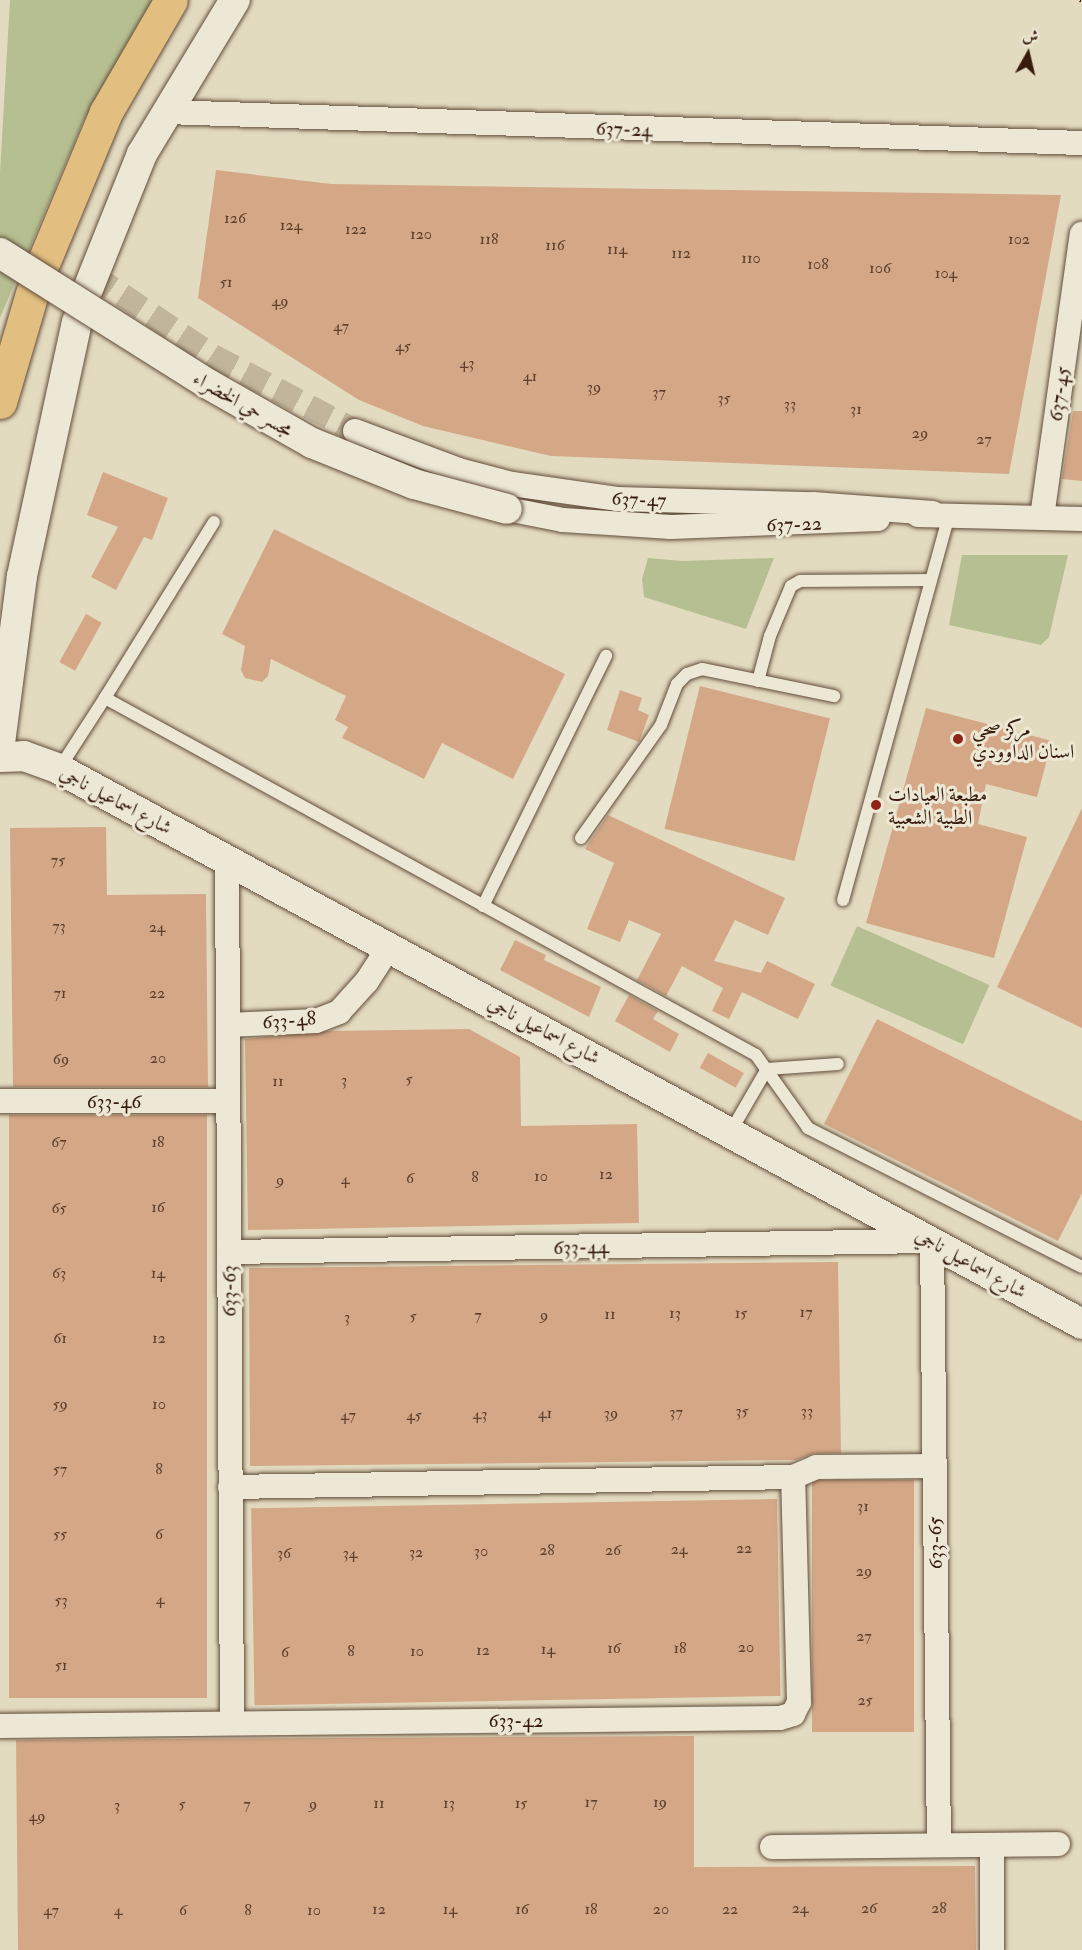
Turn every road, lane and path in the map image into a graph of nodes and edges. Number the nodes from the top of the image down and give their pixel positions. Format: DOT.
graph roads {
  1 [pos="171,0"];
  2 [pos="235,0"];
  3 [pos="166,112"];
  4 [pos="1082,143"];
  5 [pos="1082,234"];
  6 [pos="0,253"];
  7 [pos="44,261"];
  8 [pos="88,289"];
  9 [pos="32,293"];
  10 [pos="77,322"];
  11 [pos="0,402"];
  12 [pos="356,431"];
  13 [pos="507,509"];
  14 [pos="941,513"];
  15 [pos="1042,517"];
  16 [pos="1082,519"];
  17 [pos="214,522"];
  18 [pos="931,580"];
  19 [pos="606,656"];
  20 [pos="758,681"];
  21 [pos="834,696"];
  22 [pos="105,698"];
  23 [pos="0,743"];
  24 [pos="0,757"];
  25 [pos="59,769"];
  26 [pos="582,838"];
  27 [pos="227,859"];
  28 [pos="843,900"];
  29 [pos="483,906"];
  30 [pos="389,947"];
  31 [pos="228,1025"];
  32 [pos="838,1064"];
  33 [pos="767,1069"];
  34 [pos="0,1101"];
  35 [pos="228,1101"];
  36 [pos="731,1131"];
  37 [pos="932,1241"];
  38 [pos="229,1252"];
  39 [pos="1081,1265"];
  40 [pos="1082,1324"];
  41 [pos="934,1466"];
  42 [pos="793,1477"];
  43 [pos="230,1487"];
  44 [pos="232,1723"];
  45 [pos="0,1726"];
  46 [pos="1058,1844"];
  47 [pos="939,1845"];
  48 [pos="992,1845"];
  49 [pos="772,1847"];
  50 [pos="992,1950"];
  1 -- 7 [label="highway"];
  2 -- 3 [label="street"];
  3 -- 4 [label="street, 637-24"];
  3 -- 8 [label="street"];
  5 -- 15 [label="street, 637-45"];
  6 -- 13 [label="street, مجسر حي الخضراء, bridge"];
  9 -- 11 [label="highway"];
  10 -- 23 [label="street"];
  12 -- 14 [label="street, 637-47"];
  13 -- 14 [label="street, 637-22"];
  14 -- 15 [label="street, 637-22"];
  14 -- 18 [label="lane"];
  15 -- 16 [label="street, 637-22"];
  17 -- 22 [label="lane"];
  18 -- 20 [label="lane"];
  18 -- 28 [label="lane"];
  19 -- 29 [label="lane"];
  20 -- 21 [label="lane"];
  20 -- 26 [label="lane"];
  22 -- 25 [label="lane"];
  22 -- 29 [label="lane"];
  24 -- 25 [label="street, شارع اسماعيل ناجي"];
  25 -- 27 [label="street, شارع اسماعيل ناجي"];
  27 -- 30 [label="street, شارع اسماعيل ناجي"];
  27 -- 31 [label="street, 633-63"];
  29 -- 33 [label="lane"];
  30 -- 31 [label="street, 633-48"];
  30 -- 36 [label="street, شارع اسماعيل ناجي"];
  31 -- 35 [label="street, 633-63"];
  32 -- 33 [label="lane"];
  33 -- 36 [label="lane"];
  33 -- 39 [label="lane"];
  34 -- 35 [label="street, 633-46"];
  35 -- 38 [label="street, 633-63"];
  36 -- 37 [label="street, شارع اسماعيل ناجي"];
  37 -- 38 [label="street, 633-44"];
  37 -- 40 [label="street, شارع اسماعيل ناجي"];
  37 -- 41 [label="street, 633-65"];
  38 -- 43 [label="street, 633-63"];
  41 -- 42 [label="street"];
  41 -- 47 [label="street, 633-65"];
  42 -- 43 [label="street"];
  42 -- 44 [label="street, 633-42"];
  43 -- 44 [label="street, 633-63"];
  44 -- 45 [label="street, 633-42"];
  46 -- 48 [label="street"];
  47 -- 48 [label="street"];
  47 -- 49 [label="street"];
  48 -- 50 [label="street"];
}
